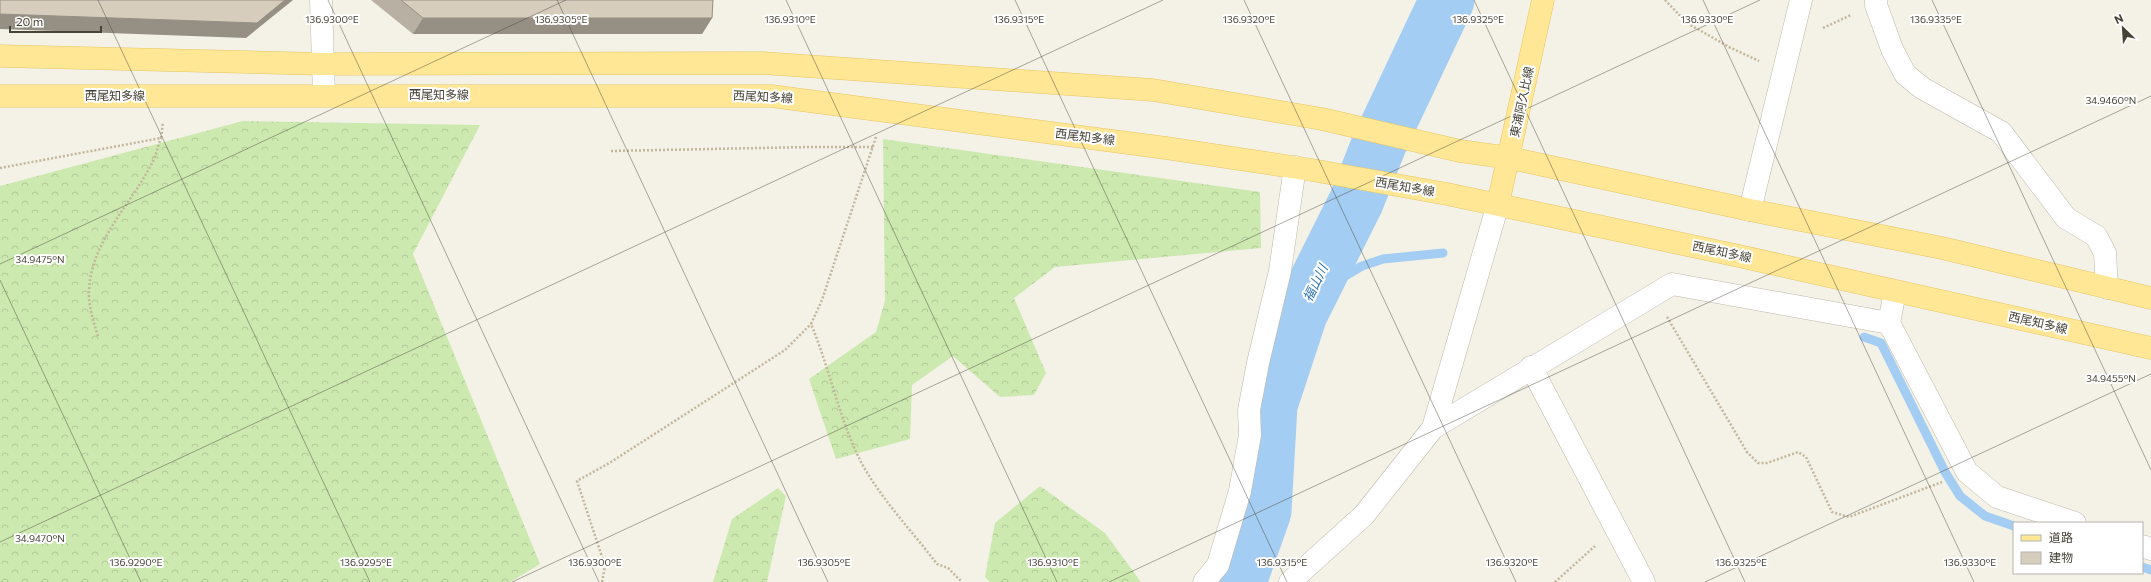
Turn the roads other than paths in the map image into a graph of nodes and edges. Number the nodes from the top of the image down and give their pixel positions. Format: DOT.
graph roads {
  1 [pos="321,0"];
  2 [pos="1543,0"];
  3 [pos="1801,0"];
  4 [pos="1876,2"];
  5 [pos="0,56"];
  6 [pos="322,64"];
  7 [pos="324,95"];
  8 [pos="0,96"];
  9 [pos="1510,158"];
  10 [pos="1303,169"];
  11 [pos="1498,204"];
  12 [pos="1750,210"];
  13 [pos="2107,288"];
  14 [pos="1895,292"];
  15 [pos="2151,298"];
  16 [pos="1889,323"];
  17 [pos="2151,348"];
  18 [pos="1531,367"];
  19 [pos="1433,428"];
  20 [pos="2072,522"];
  21 [pos="1204,582"];
  22 [pos="1290,582"];
  23 [pos="1644,582"];
  1 -- 6 [label="street"];
  2 -- 9 [label="main road, 東浦阿久比線"];
  3 -- 12 [label="street"];
  4 -- 13 [label="street"];
  5 -- 6 [label="main road"];
  6 -- 7 [label="street"];
  6 -- 9 [label="main road"];
  7 -- 8 [label="main road, 西尾知多線"];
  7 -- 10 [label="main road, 西尾知多線"];
  9 -- 11 [label="main road, 東浦阿久比線"];
  9 -- 12 [label="main road"];
  10 -- 11 [label="main road, 西尾知多線"];
  10 -- 21 [label="street"];
  11 -- 14 [label="main road, 西尾知多線"];
  11 -- 19 [label="street"];
  12 -- 13 [label="main road"];
  13 -- 15 [label="main road"];
  14 -- 16 [label="street"];
  14 -- 17 [label="main road, 西尾知多線"];
  16 -- 18 [label="street"];
  16 -- 20 [label="street"];
  18 -- 19 [label="street"];
  18 -- 23 [label="street"];
  19 -- 22 [label="street"];
}
